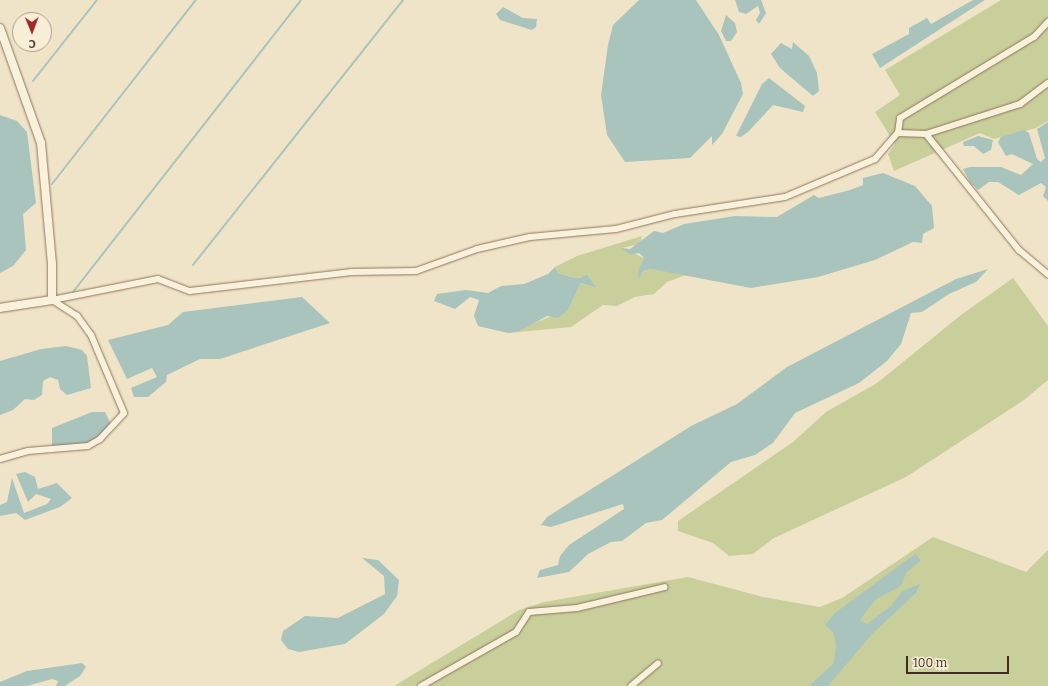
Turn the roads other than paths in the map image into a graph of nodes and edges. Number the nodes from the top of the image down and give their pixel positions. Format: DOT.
graph roads {
  1 [pos="1048,22"];
  2 [pos="0,28"];
  3 [pos="1048,83"];
  4 [pos="898,133"];
  5 [pos="926,134"];
  6 [pos="1048,274"];
  7 [pos="52,300"];
  8 [pos="0,308"];
  9 [pos="0,459"];
  10 [pos="666,587"];
  11 [pos="658,662"];
  12 [pos="421,686"];
  13 [pos="631,686"];
  1 -- 4 [label="street"];
  2 -- 7 [label="street"];
  3 -- 5 [label="street"];
  4 -- 5 [label="street"];
  4 -- 7 [label="street"];
  5 -- 6 [label="street"];
  7 -- 8 [label="street"];
  7 -- 9 [label="street"];
  10 -- 12 [label="street"];
  11 -- 13 [label="street"];
}
